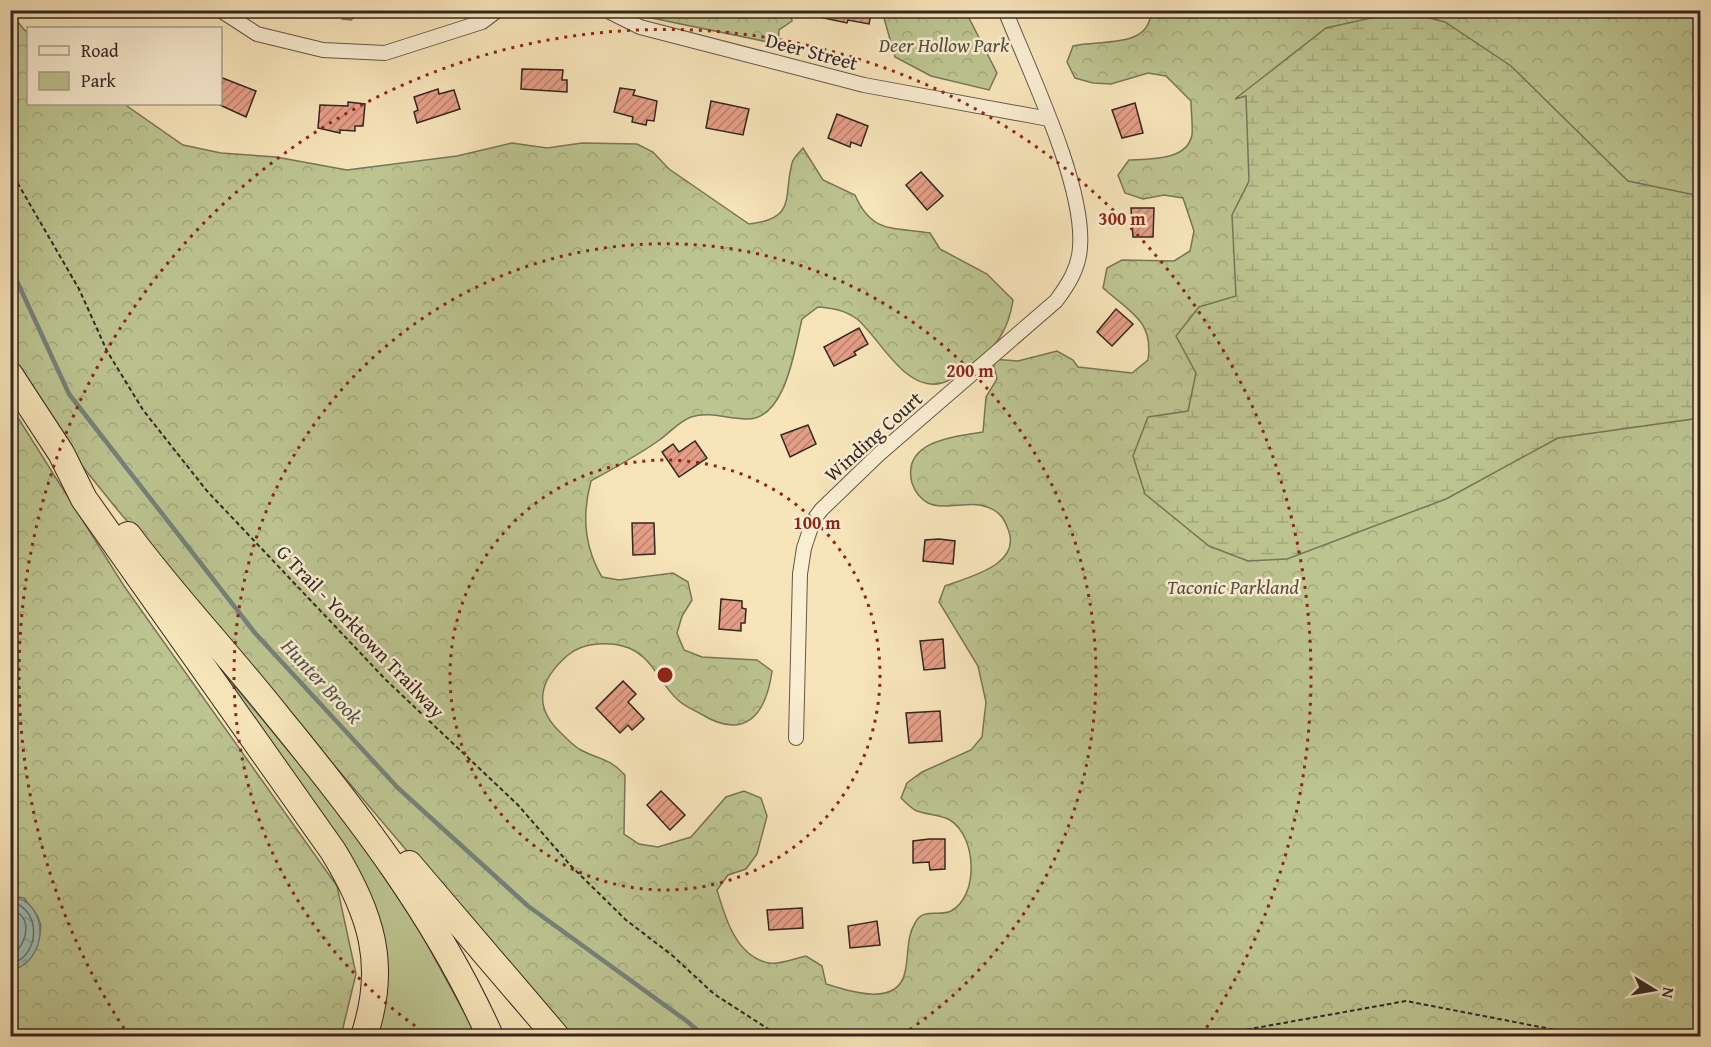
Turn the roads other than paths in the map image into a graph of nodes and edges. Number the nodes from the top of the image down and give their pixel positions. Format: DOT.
graph roads {
  1 [pos="220,10"];
  2 [pos="498,10"];
  3 [pos="606,10"];
  4 [pos="1005,10"];
  5 [pos="1049,119"];
  6 [pos="10,375"];
  7 [pos="61,453"];
  8 [pos="279,718"];
  9 [pos="796,738"];
  10 [pos="364,1036"];
  11 [pos="490,1036"];
  12 [pos="556,1036"];
  1 -- 2 [label="street"];
  3 -- 5 [label="street, Deer Street"];
  4 -- 5 [label="street, Winding Court"];
  5 -- 9 [label="street, Winding Court"];
  6 -- 7 [label="highway"];
  7 -- 8 [label="highway"];
  7 -- 10 [label="highway"];
  8 -- 11 [label="highway"];
  8 -- 12 [label="highway"];
}
